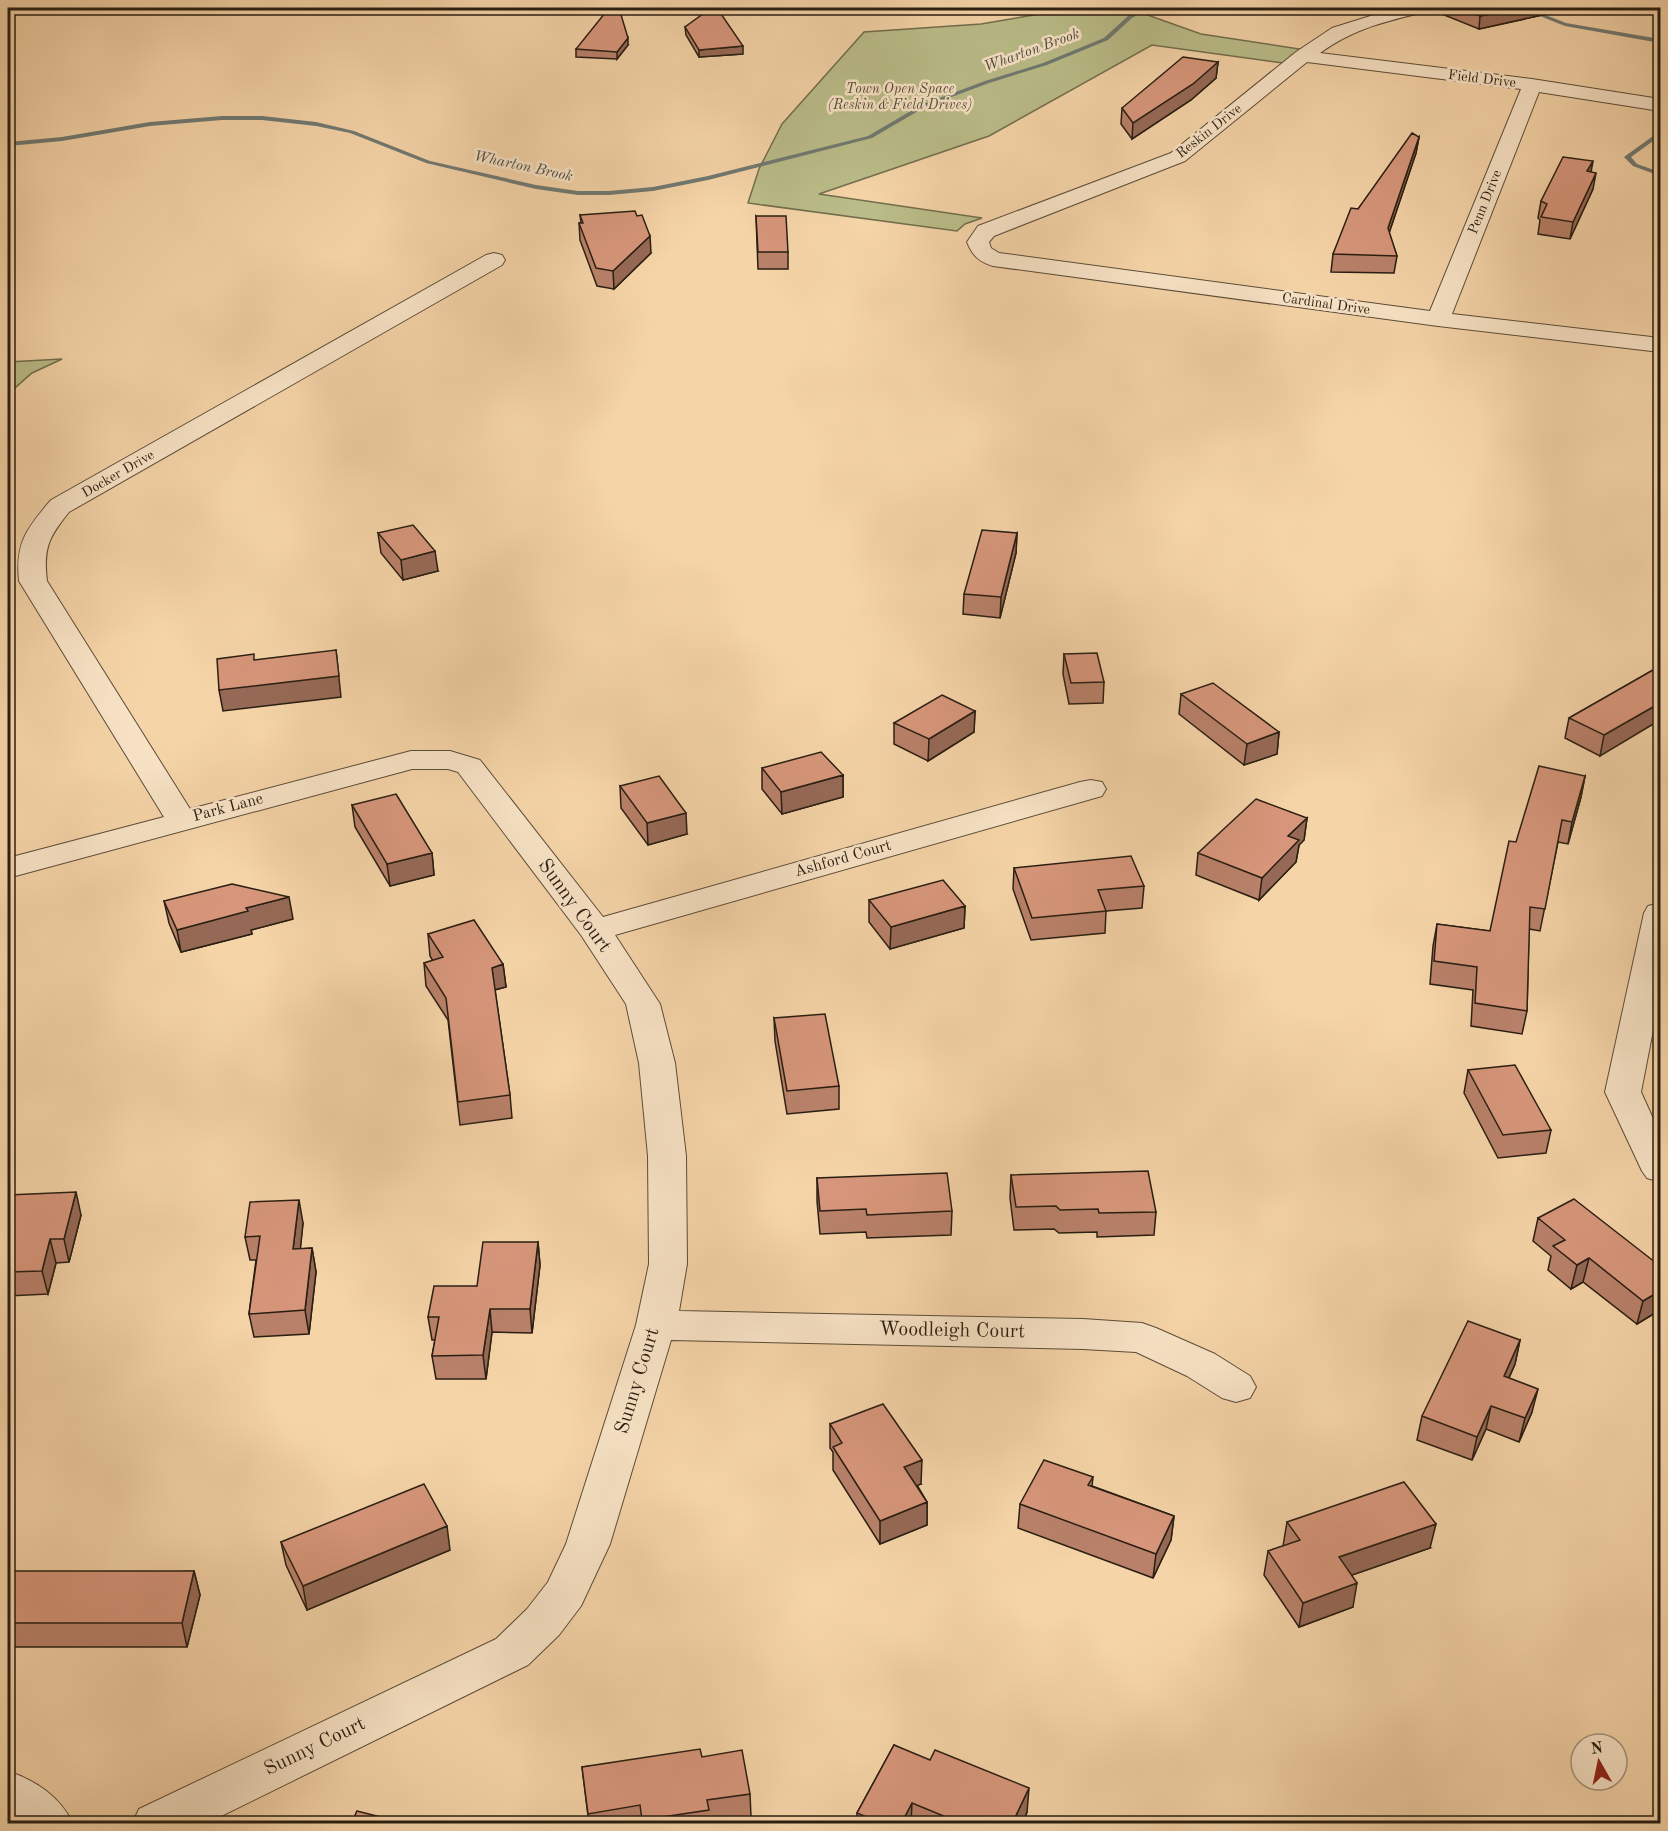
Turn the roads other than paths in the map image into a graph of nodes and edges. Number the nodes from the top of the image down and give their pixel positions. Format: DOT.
graph roads {
  1 [pos="1418,8"];
  2 [pos="1303,57"];
  3 [pos="1532,85"];
  4 [pos="1660,105"];
  5 [pos="993,259"];
  6 [pos="494,260"];
  7 [pos="1438,319"];
  8 [pos="1660,345"];
  9 [pos="450,760"];
  10 [pos="1091,789"];
  11 [pos="182,821"];
  12 [pos="8,868"];
  13 [pos="1660,913"];
  14 [pos="595,930"];
  15 [pos="1660,1169"];
  16 [pos="656,1325"];
  17 [pos="1236,1388"];
  18 [pos="8,1792"];
  19 [pos="49,1824"];
  20 [pos="156,1824"];
  1 -- 2 [label="street, Reskin Drive"];
  2 -- 3 [label="street, Field Drive"];
  2 -- 5 [label="street, Reskin Drive"];
  3 -- 4 [label="street, Field Drive"];
  3 -- 7 [label="street, Penn Drive"];
  5 -- 7 [label="street, Cardinal Drive"];
  6 -- 11 [label="street, Docker Drive"];
  7 -- 8 [label="street, Cardinal Drive"];
  9 -- 11 [label="street, Park Lane"];
  9 -- 14 [label="street, Sunny Court"];
  10 -- 14 [label="street, Ashford Court"];
  11 -- 12 [label="street, Park Lane"];
  13 -- 15 [label="street"];
  14 -- 16 [label="street, Sunny Court"];
  16 -- 17 [label="street, Woodleigh Court"];
  16 -- 20 [label="street, Sunny Court"];
  18 -- 19 [label="street"];
}
